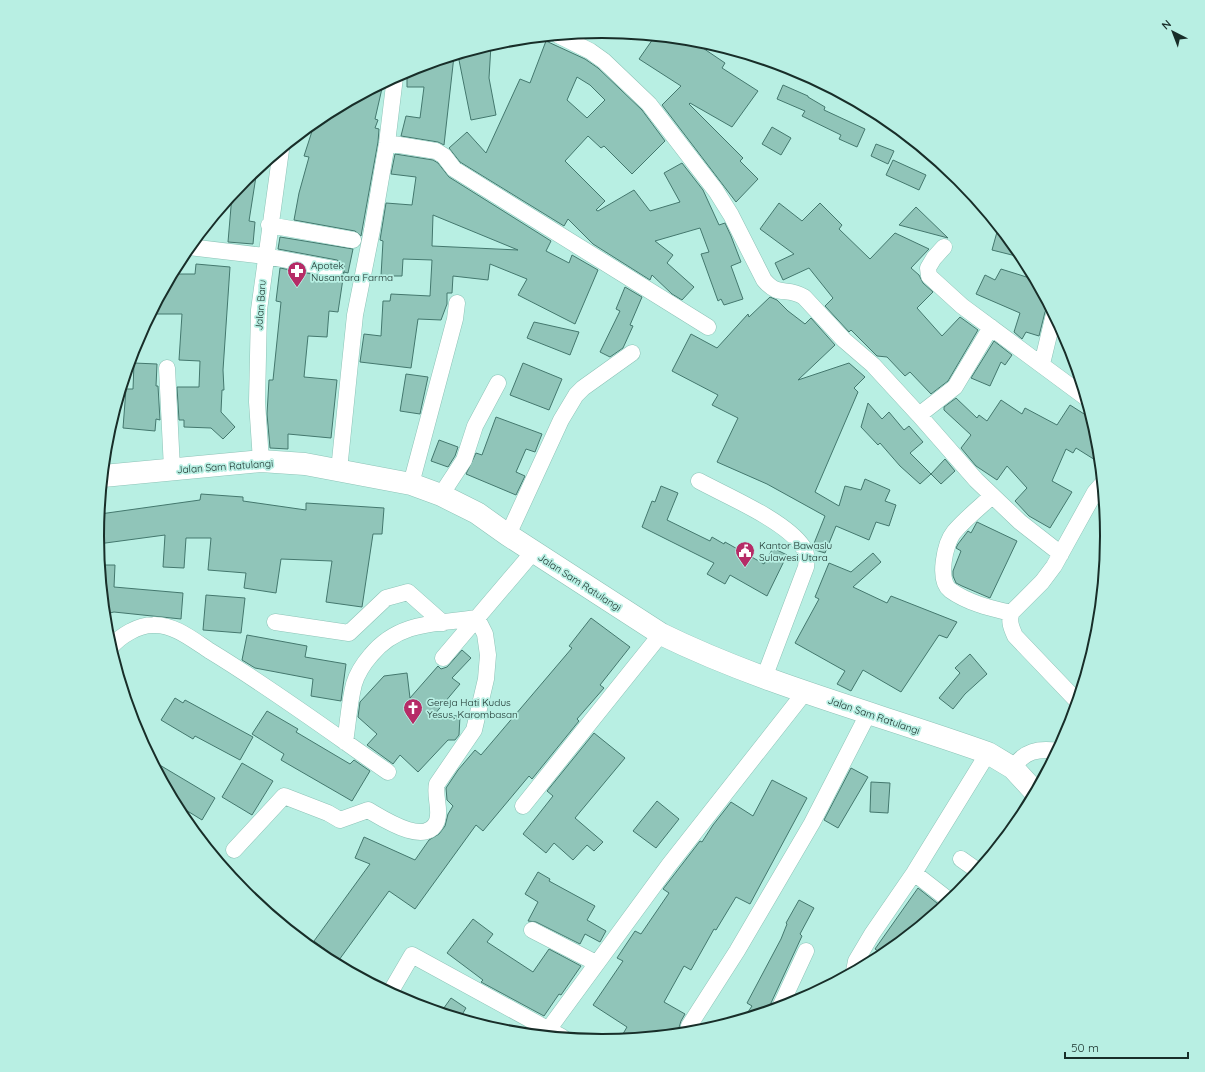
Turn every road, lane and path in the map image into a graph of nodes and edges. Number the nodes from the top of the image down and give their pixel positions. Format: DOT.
graph roads {
  1 [pos="567,39"];
  2 [pos="393,84"];
  3 [pos="387,143"];
  4 [pos="280,157"];
  5 [pos="269,225"];
  6 [pos="353,240"];
  7 [pos="944,247"];
  8 [pos="196,248"];
  9 [pos="265,256"];
  10 [pos="335,269"];
  11 [pos="457,303"];
  12 [pos="1052,322"];
  13 [pos="708,327"];
  14 [pos="991,327"];
  15 [pos="632,353"];
  16 [pos="1042,364"];
  17 [pos="167,368"];
  18 [pos="498,383"];
  19 [pos="1079,393"];
  20 [pos="919,415"];
  21 [pos="261,461"];
  22 [pos="172,469"];
  23 [pos="339,470"];
  24 [pos="109,475"];
  25 [pos="699,481"];
  26 [pos="411,484"];
  27 [pos="1098,489"];
  28 [pos="441,494"];
  29 [pos="992,496"];
  30 [pos="508,535"];
  31 [pos="534,551"];
  32 [pos="1061,554"];
  33 [pos="1011,613"];
  34 [pos="477,618"];
  35 [pos="275,622"];
  36 [pos="443,623"];
  37 [pos="661,634"];
  38 [pos="116,643"];
  39 [pos="443,658"];
  40 [pos="764,678"];
  41 [pos="805,692"];
  42 [pos="1074,697"];
  43 [pos="869,712"];
  44 [pos="345,742"];
  45 [pos="1051,751"];
  46 [pos="988,753"];
  47 [pos="1013,768"];
  48 [pos="388,772"];
  49 [pos="1032,789"];
  50 [pos="523,806"];
  51 [pos="234,850"];
  52 [pos="961,859"];
  53 [pos="973,868"];
  54 [pos="914,873"];
  55 [pos="945,897"];
  56 [pos="532,930"];
  57 [pos="806,951"];
  58 [pos="596,963"];
  59 [pos="855,964"];
  60 [pos="393,988"];
  61 [pos="784,1000"];
  62 [pos="689,1026"];
  63 [pos="550,1031"];
  64 [pos="559,1032"];
  1 -- 20 [label="street"];
  2 -- 3 [label="street"];
  3 -- 13 [label="street"];
  3 -- 23 [label="street"];
  4 -- 5 [label="street, Jalan Baru"];
  5 -- 6 [label="street"];
  5 -- 9 [label="street, Jalan Baru"];
  7 -- 14 [label="street"];
  8 -- 9 [label="street"];
  9 -- 10 [label="street"];
  9 -- 21 [label="street, Jalan Baru"];
  11 -- 26 [label="street"];
  12 -- 16 [label="street"];
  14 -- 16 [label="street"];
  14 -- 20 [label="street"];
  15 -- 30 [label="street"];
  16 -- 19 [label="street"];
  17 -- 22 [label="street"];
  18 -- 28 [label="street"];
  20 -- 29 [label="street"];
  21 -- 22 [label="highway, Jalan Sam Ratulangi"];
  21 -- 23 [label="highway, Jalan Sam Ratulangi"];
  22 -- 24 [label="highway, Jalan Sam Ratulangi"];
  23 -- 26 [label="highway, Jalan Sam Ratulangi"];
  25 -- 40 [label="street"];
  26 -- 28 [label="highway, Jalan Sam Ratulangi"];
  27 -- 32 [label="street"];
  28 -- 30 [label="highway, Jalan Sam Ratulangi"];
  29 -- 32 [label="street"];
  29 -- 33 [label="street"];
  30 -- 31 [label="highway, Jalan Sam Ratulangi"];
  31 -- 34 [label="street"];
  31 -- 37 [label="highway, Jalan Sam Ratulangi"];
  32 -- 33 [label="street"];
  33 -- 42 [label="street"];
  34 -- 36 [label="street"];
  34 -- 39 [label="street"];
  34 -- 51 [label="street"];
  35 -- 36 [label="street"];
  36 -- 44 [label="street"];
  37 -- 40 [label="highway, Jalan Sam Ratulangi"];
  37 -- 50 [label="street"];
  38 -- 44 [label="street"];
  40 -- 41 [label="highway, Jalan Sam Ratulangi"];
  41 -- 43 [label="highway, Jalan Sam Ratulangi"];
  41 -- 58 [label="street"];
  43 -- 46 [label="highway, Jalan Sam Ratulangi"];
  43 -- 62 [label="street"];
  44 -- 48 [label="street"];
  45 -- 47 [label="street"];
  46 -- 47 [label="highway, Jalan Sam Ratulangi"];
  46 -- 54 [label="street"];
  47 -- 49 [label="highway, Jalan Sam Ratulangi"];
  52 -- 53 [label="street"];
  54 -- 55 [label="street"];
  54 -- 59 [label="street"];
  56 -- 58 [label="street"];
  57 -- 61 [label="street"];
  58 -- 64 [label="street"];
  60 -- 63 [label="street"];
}
